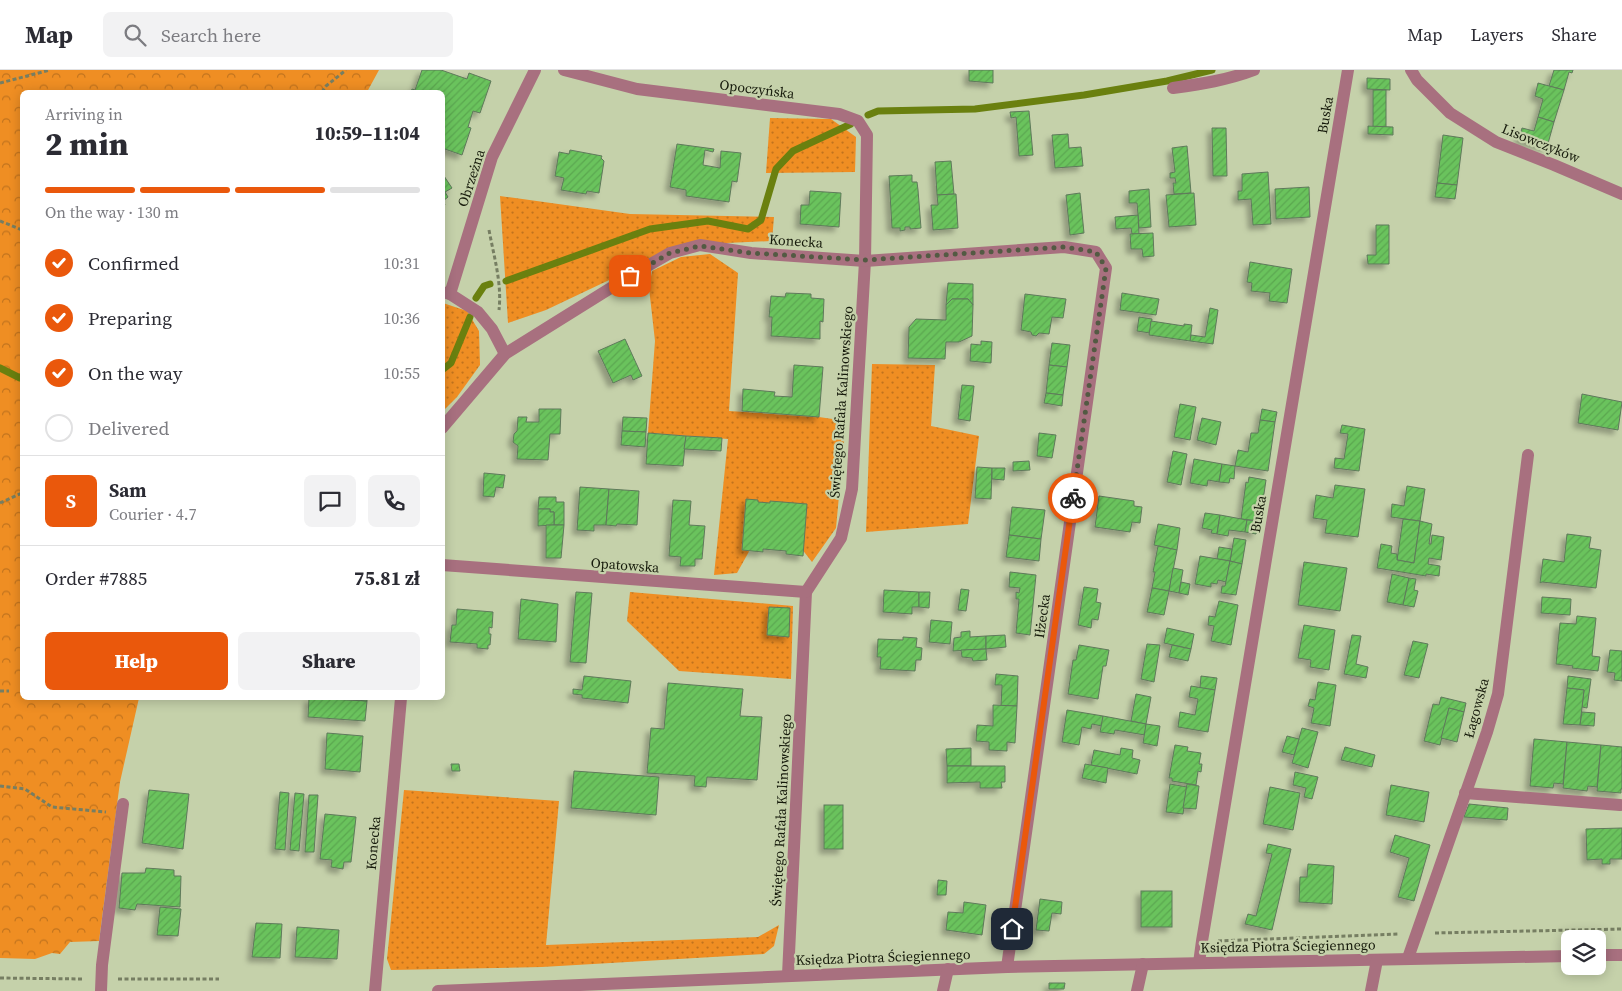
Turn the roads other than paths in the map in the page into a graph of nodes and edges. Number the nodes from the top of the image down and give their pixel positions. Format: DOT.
graph roads {
  1 [pos="535,70"];
  2 [pos="564,70"];
  3 [pos="1254,70"];
  4 [pos="1348,70"];
  5 [pos="1411,70"];
  6 [pos="1173,88"];
  7 [pos="858,121"];
  8 [pos="1622,194"];
  9 [pos="865,260"];
  10 [pos="1106,268"];
  11 [pos="446,293"];
  12 [pos="505,354"];
  13 [pos="445,425"];
  14 [pos="1528,455"];
  15 [pos="445,566"];
  16 [pos="806,592"];
  17 [pos="402,700"];
  18 [pos="1465,793"];
  19 [pos="124,804"];
  20 [pos="1620,806"];
  21 [pos="1606,955"];
  22 [pos="1622,955"];
  23 [pos="1561,956"];
  24 [pos="1408,958"];
  25 [pos="1377,960"];
  26 [pos="1199,963"];
  27 [pos="1143,964"];
  28 [pos="1007,968"];
  29 [pos="948,969"];
  30 [pos="788,975"];
  31 [pos="101,991"];
  32 [pos="375,991"];
  33 [pos="438,991"];
  34 [pos="943,991"];
  35 [pos="1137,991"];
  36 [pos="1371,991"];
  1 -- 11 [label="street, Obrzeżna"];
  2 -- 7 [label="street, Opoczyńska"];
  3 -- 6 [label="street"];
  4 -- 26 [label="street, Buska"];
  5 -- 8 [label="street, Lisowczyków"];
  7 -- 9 [label="street, Świętego Rafała Kalinowskiego"];
  9 -- 10 [label="street, Konecka"];
  9 -- 12 [label="street, Konecka"];
  9 -- 16 [label="street, Świętego Rafała Kalinowskiego"];
  10 -- 28 [label="street, Iłżecka"];
  11 -- 12 [label="street"];
  12 -- 13 [label="street, Konecka"];
  14 -- 18 [label="street, Łagowska"];
  15 -- 16 [label="street, Opatowska"];
  16 -- 30 [label="street, Świętego Rafała Kalinowskiego"];
  17 -- 32 [label="street, Konecka"];
  18 -- 20 [label="street"];
  18 -- 24 [label="street, Łagowska"];
  19 -- 31 [label="street"];
  21 -- 22 [label="street"];
  23 -- 24 [label="street, Księdza Piotra Ściegiennego"];
  24 -- 25 [label="street, Księdza Piotra Ściegiennego"];
  25 -- 26 [label="street, Księdza Piotra Ściegiennego"];
  25 -- 36 [label="street"];
  26 -- 27 [label="street, Księdza Piotra Ściegiennego"];
  27 -- 28 [label="street, Księdza Piotra Ściegiennego"];
  27 -- 35 [label="street"];
  28 -- 29 [label="street, Księdza Piotra Ściegiennego"];
  29 -- 30 [label="street, Księdza Piotra Ściegiennego"];
  29 -- 34 [label="street"];
  30 -- 33 [label="street, Księdza Piotra Ściegiennego"];
}
